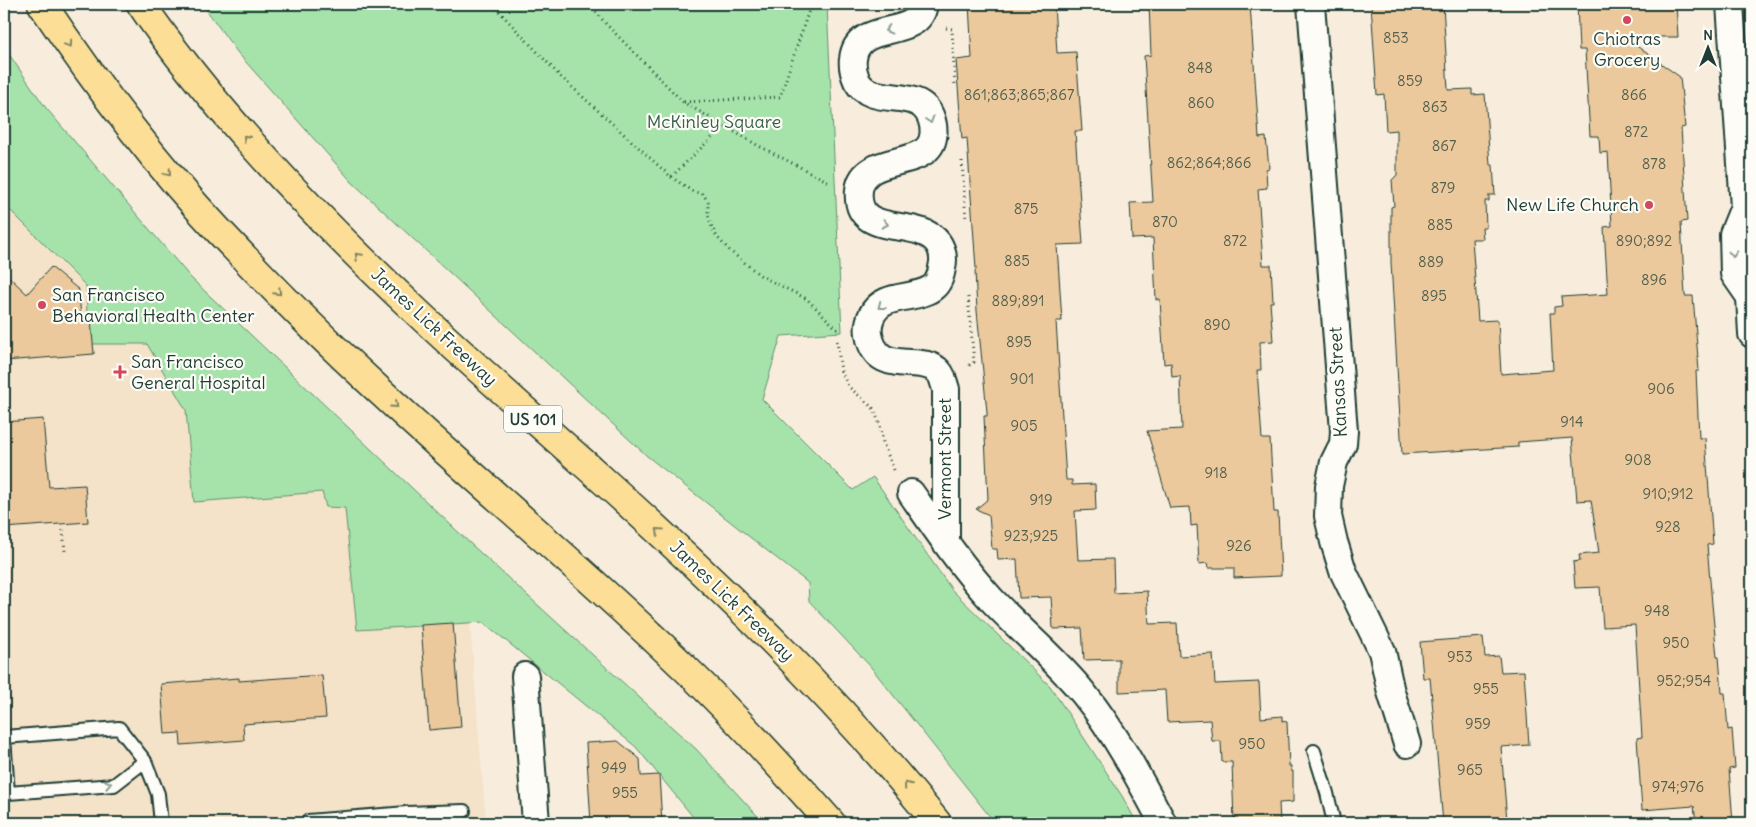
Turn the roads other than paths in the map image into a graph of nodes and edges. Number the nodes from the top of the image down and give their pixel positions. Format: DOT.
graph roads {
  1 [pos="42,4"];
  2 [pos="141,4"];
  3 [pos="924,4"];
  4 [pos="1311,4"];
  5 [pos="1730,4"];
  6 [pos="1748,216"];
  7 [pos="1752,294"];
  8 [pos="1752,334"];
  9 [pos="911,493"];
  10 [pos="946,542"];
  11 [pos="525,676"];
  12 [pos="1406,744"];
  13 [pos="1314,751"];
  14 [pos="145,760"];
  15 [pos="464,811"];
  16 [pos="408,818"];
  17 [pos="160,823"];
  18 [pos="308,823"];
  19 [pos="536,823"];
  20 [pos="831,823"];
  21 [pos="937,823"];
  22 [pos="1163,823"];
  23 [pos="1334,823"];
  1 -- 20 [label="highway, one-way"];
  21 -- 2 [label="highway, James Lick Freeway / US 101, one-way"];
  3 -- 10 [label="street, Vermont Street, one-way"];
  4 -- 12 [label="street, Kansas Street"];
  5 -- 6 [label="street"];
  6 -- 7 [label="street, one-way"];
  7 -- 8 [label="street"];
  9 -- 10 [label="street, Vermont Street"];
  10 -- 22 [label="street, Vermont Street"];
  11 -- 19 [label="street"];
  13 -- 23 [label="lane"];
  14 -- 14 [label="lane, one-way"];
  14 -- 17 [label="lane"];
  15 -- 16 [label="lane"];
  16 -- 18 [label="lane"];
}
